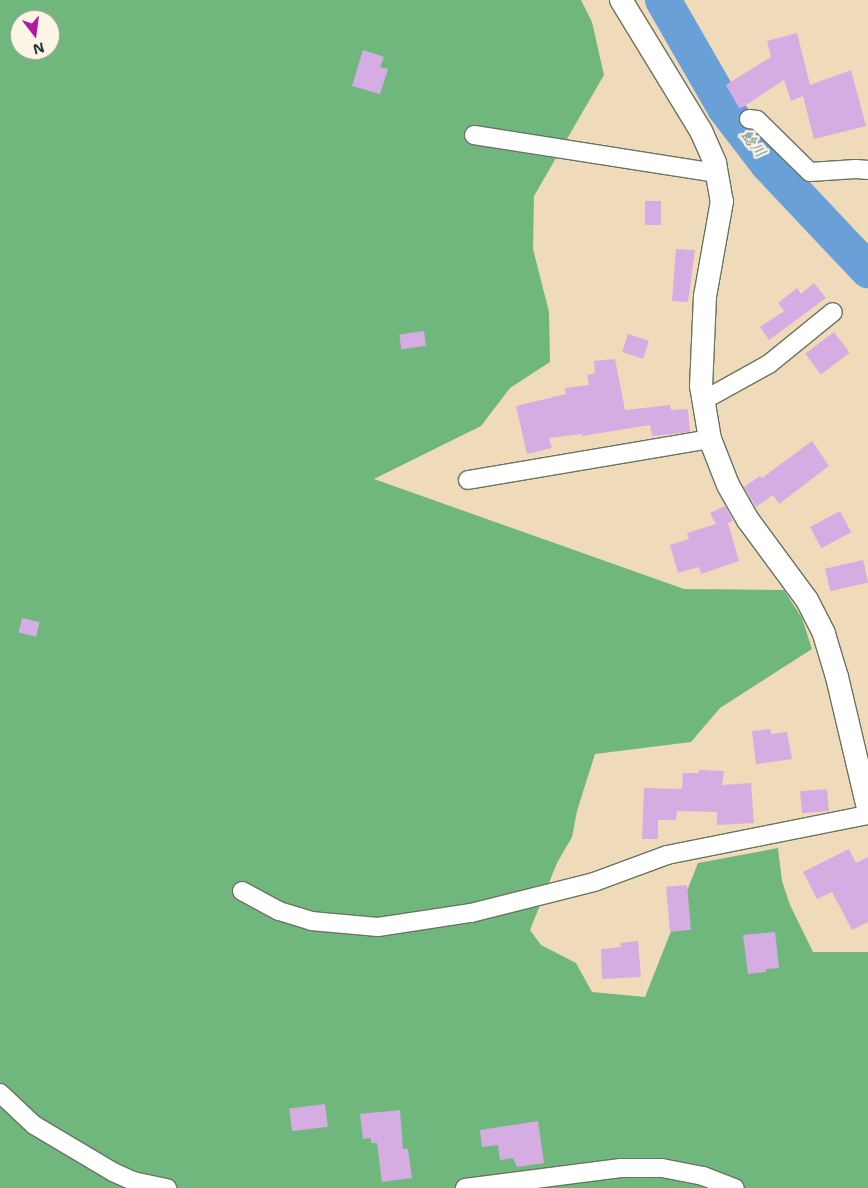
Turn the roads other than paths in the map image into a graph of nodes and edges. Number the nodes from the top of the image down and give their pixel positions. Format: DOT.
graph roads {
  1 [pos="621,0"];
  2 [pos="749,119"];
  3 [pos="474,136"];
  4 [pos="868,170"];
  5 [pos="717,173"];
  6 [pos="833,312"];
  7 [pos="704,400"];
  8 [pos="710,439"];
  9 [pos="468,480"];
  10 [pos="868,808"];
  11 [pos="868,815"];
  12 [pos="242,891"];
  13 [pos="0,1093"];
  14 [pos="489,1187"];
  15 [pos="166,1188"];
  16 [pos="465,1188"];
  17 [pos="735,1188"];
  1 -- 5 [label="street"];
  2 -- 4 [label="street"];
  3 -- 5 [label="street"];
  5 -- 7 [label="street"];
  6 -- 7 [label="street"];
  7 -- 8 [label="street"];
  8 -- 9 [label="street"];
  8 -- 10 [label="street"];
  11 -- 12 [label="street"];
  13 -- 15 [label="street"];
  14 -- 16 [label="street"];
  14 -- 17 [label="street"];
}
